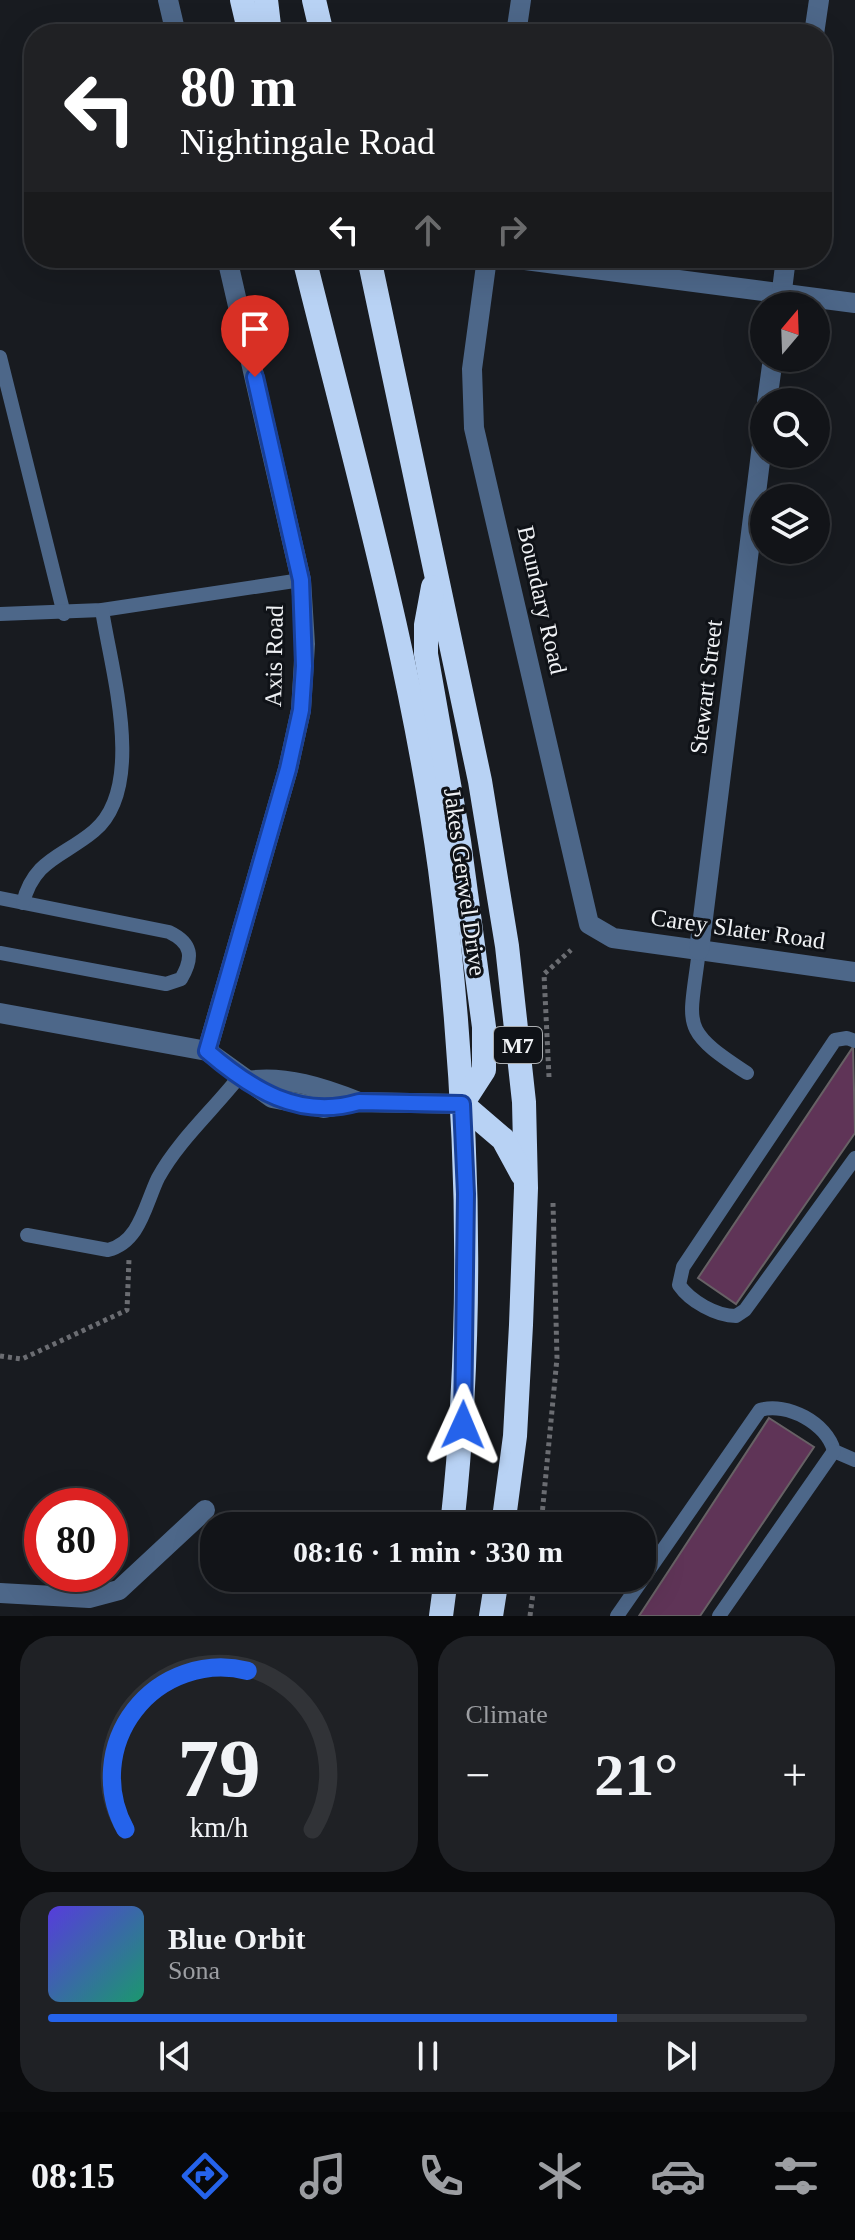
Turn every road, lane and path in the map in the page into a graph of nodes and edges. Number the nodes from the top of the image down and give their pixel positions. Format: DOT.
graph roads {
  1 [pos="168,0"];
  2 [pos="242,0"];
  3 [pos="266,0"];
  4 [pos="314,0"];
  5 [pos="521,0"];
  6 [pos="819,0"];
  7 [pos="174,24"];
  8 [pos="248,24"];
  9 [pos="269,24"];
  10 [pos="320,24"];
  11 [pos="517,24"];
  12 [pos="815,24"];
  13 [pos="229,268"];
  14 [pos="306,268"];
  15 [pos="371,268"];
  16 [pos="486,268"];
  17 [pos="574,268"];
  18 [pos="785,268"];
  19 [pos="781,292"];
  20 [pos="750,295"];
  21 [pos="830,302"];
  22 [pos="855,303"];
  23 [pos="0,357"];
  24 [pos="759,468"];
  25 [pos="437,569"];
  26 [pos="301,580"];
  27 [pos="102,610"];
  28 [pos="0,614"];
  29 [pos="64,614"];
  30 [pos="0,898"];
  31 [pos="23,903"];
  32 [pos="613,938"];
  33 [pos="699,950"];
  34 [pos="0,953"];
  35 [pos="855,972"];
  36 [pos="0,1013"];
  37 [pos="855,1041"];
  38 [pos="207,1051"];
  39 [pos="747,1073"];
  40 [pos="243,1079"];
  41 [pos="462,1104"];
  42 [pos="855,1158"];
  43 [pos="526,1188"];
  44 [pos="27,1235"];
  45 [pos="131,1238"];
  46 [pos="0,1356"];
  47 [pos="834,1451"];
  48 [pos="855,1460"];
  49 [pos="205,1510"];
  50 [pos="454,1512"];
  51 [pos="505,1512"];
  52 [pos="444,1592"];
  53 [pos="495,1592"];
  54 [pos="533,1592"];
  55 [pos="0,1593"];
  56 [pos="441,1616"];
  57 [pos="491,1616"];
  58 [pos="530,1616"];
  59 [pos="617,1616"];
  60 [pos="719,1616"];
  1 -- 7 [label="street"];
  2 -- 8 [label="highway"];
  3 -- 9 [label="highway"];
  4 -- 10 [label="highway"];
  5 -- 11 [label="street"];
  6 -- 12 [label="street"];
  13 -- 26 [label="street, Axis Road"];
  14 -- 41 [label="highway, Jakes Gerwel Drive / M7"];
  15 -- 25 [label="highway, Jakes Gerwel Drive / M7"];
  16 -- 32 [label="street, Boundary Road"];
  17 -- 20 [label="street"];
  18 -- 19 [label="street"];
  21 -- 22 [label="street"];
  23 -- 29 [label="lane"];
  24 -- 33 [label="street, Stewart Street"];
  25 -- 41 [label="highway"];
  25 -- 43 [label="highway, Jakes Gerwel Drive / M7"];
  26 -- 27 [label="lane"];
  26 -- 38 [label="street, Axis Road"];
  27 -- 29 [label="lane"];
  27 -- 31 [label="lane"];
  28 -- 29 [label="lane"];
  30 -- 31 [label="lane"];
  31 -- 34 [label="lane"];
  32 -- 33 [label="street, Carey Slater Road"];
  33 -- 35 [label="street, Carey Slater Road"];
  33 -- 39 [label="lane"];
  36 -- 38 [label="street"];
  37 -- 42 [label="lane"];
  38 -- 40 [label="street"];
  40 -- 41 [label="street"];
  40 -- 45 [label="lane"];
  41 -- 43 [label="highway"];
  41 -- 50 [label="highway, Jakes Gerwel Drive / M7"];
  43 -- 51 [label="highway, Jakes Gerwel Drive / M7"];
  44 -- 45 [label="lane"];
  45 -- 46 [label="path"];
  47 -- 48 [label="lane"];
  47 -- 59 [label="lane"];
  47 -- 60 [label="lane"];
  49 -- 55 [label="street"];
  52 -- 56 [label="highway"];
  53 -- 57 [label="highway"];
  54 -- 58 [label="path"];
}
